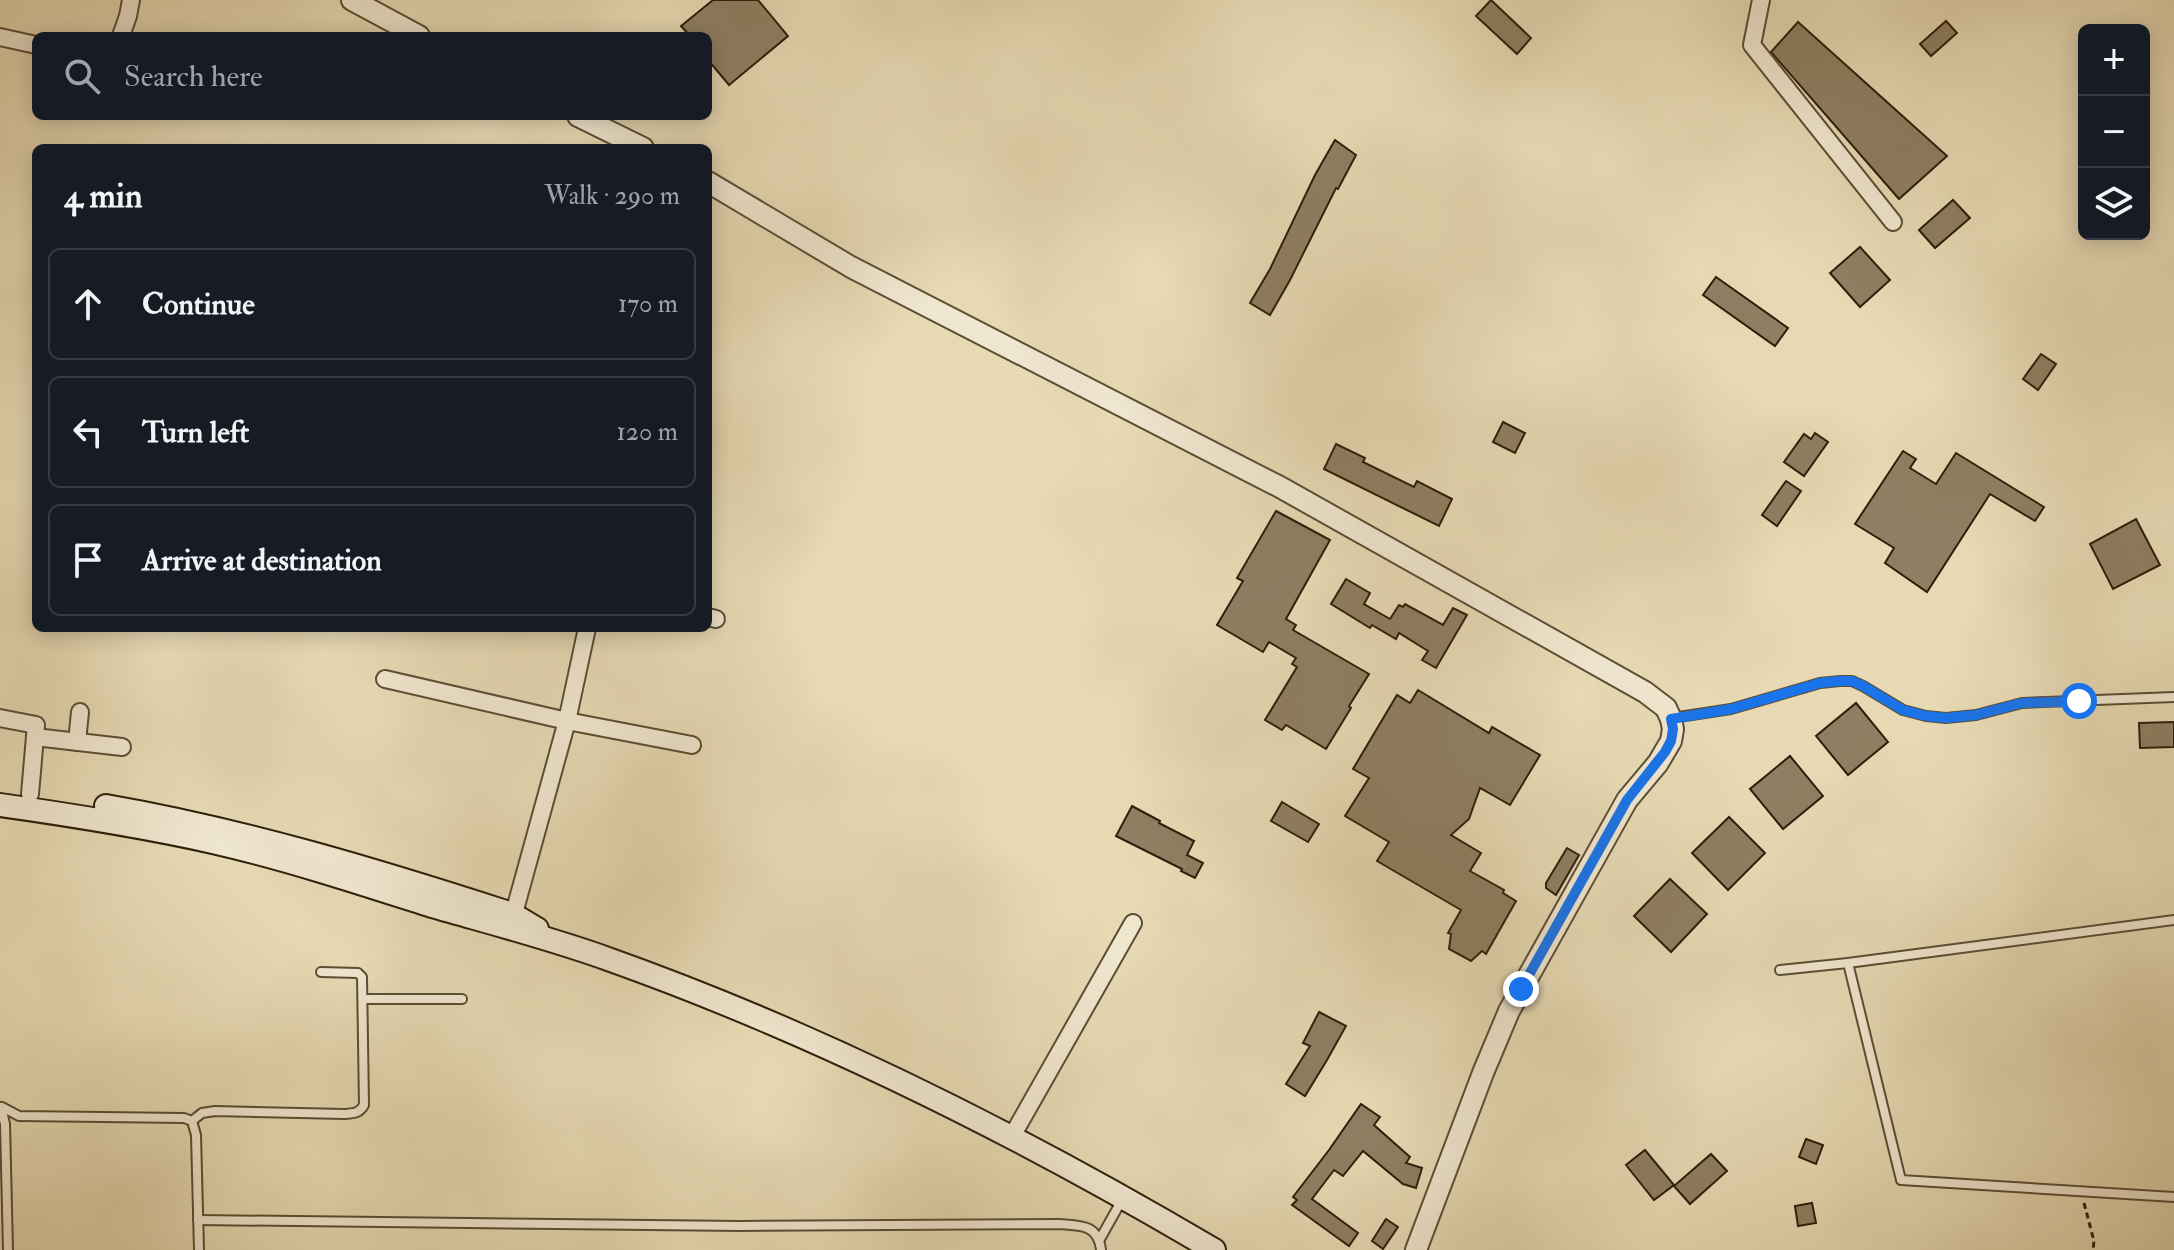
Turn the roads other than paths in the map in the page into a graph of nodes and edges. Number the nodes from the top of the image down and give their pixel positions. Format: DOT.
graph roads {
  1 [pos="131,0"];
  2 [pos="352,0"];
  3 [pos="1761,0"];
  4 [pos="122,32"];
  5 [pos="412,32"];
  6 [pos="0,37"];
  7 [pos="32,44"];
  8 [pos="586,120"];
  9 [pos="635,144"];
  10 [pos="712,184"];
  11 [pos="1893,222"];
  12 [pos="586,632"];
  13 [pos="385,679"];
  14 [pos="2174,697"];
  15 [pos="80,712"];
  16 [pos="0,718"];
  17 [pos="1671,719"];
  18 [pos="567,721"];
  19 [pos="35,737"];
  20 [pos="77,742"];
  21 [pos="692,745"];
  22 [pos="122,747"];
  23 [pos="0,790"];
  24 [pos="30,794"];
  25 [pos="0,805"];
  26 [pos="2174,920"];
  27 [pos="511,922"];
  28 [pos="1133,923"];
  29 [pos="1848,963"];
  30 [pos="1780,970"];
  31 [pos="321,972"];
  32 [pos="363,999"];
  33 [pos="462,999"];
  34 [pos="1,1106"];
  35 [pos="19,1116"];
  36 [pos="192,1121"];
  37 [pos="2,1124"];
  38 [pos="1011,1138"];
  39 [pos="2174,1197"];
  40 [pos="1120,1203"];
  41 [pos="198,1220"];
  42 [pos="1100,1239"];
  43 [pos="1202,1247"];
  44 [pos="8,1250"];
  45 [pos="199,1250"];
  46 [pos="1101,1250"];
  47 [pos="1416,1250"];
  1 -- 4 [label="street"];
  2 -- 5 [label="street"];
  3 -- 11 [label="street"];
  6 -- 7 [label="street"];
  8 -- 9 [label="street"];
  10 -- 17 [label="street"];
  12 -- 18 [label="street"];
  13 -- 18 [label="street"];
  14 -- 17 [label="lane"];
  15 -- 20 [label="street"];
  16 -- 19 [label="street"];
  17 -- 47 [label="street"];
  18 -- 21 [label="street"];
  18 -- 27 [label="street"];
  19 -- 20 [label="street"];
  19 -- 24 [label="street"];
  20 -- 22 [label="street"];
  23 -- 24 [label="main road"];
  24 -- 27 [label="main road"];
  25 -- 27 [label="main road"];
  26 -- 29 [label="lane"];
  27 -- 38 [label="main road"];
  28 -- 38 [label="street"];
  29 -- 30 [label="lane"];
  29 -- 39 [label="lane"];
  31 -- 32 [label="lane"];
  32 -- 33 [label="lane"];
  32 -- 36 [label="lane"];
  34 -- 35 [label="lane"];
  34 -- 37 [label="lane"];
  35 -- 36 [label="lane"];
  35 -- 37 [label="lane"];
  36 -- 41 [label="lane"];
  37 -- 44 [label="lane"];
  38 -- 40 [label="main road"];
  40 -- 42 [label="lane"];
  40 -- 43 [label="main road"];
  41 -- 42 [label="lane"];
  41 -- 45 [label="lane"];
  42 -- 46 [label="lane"];
}
